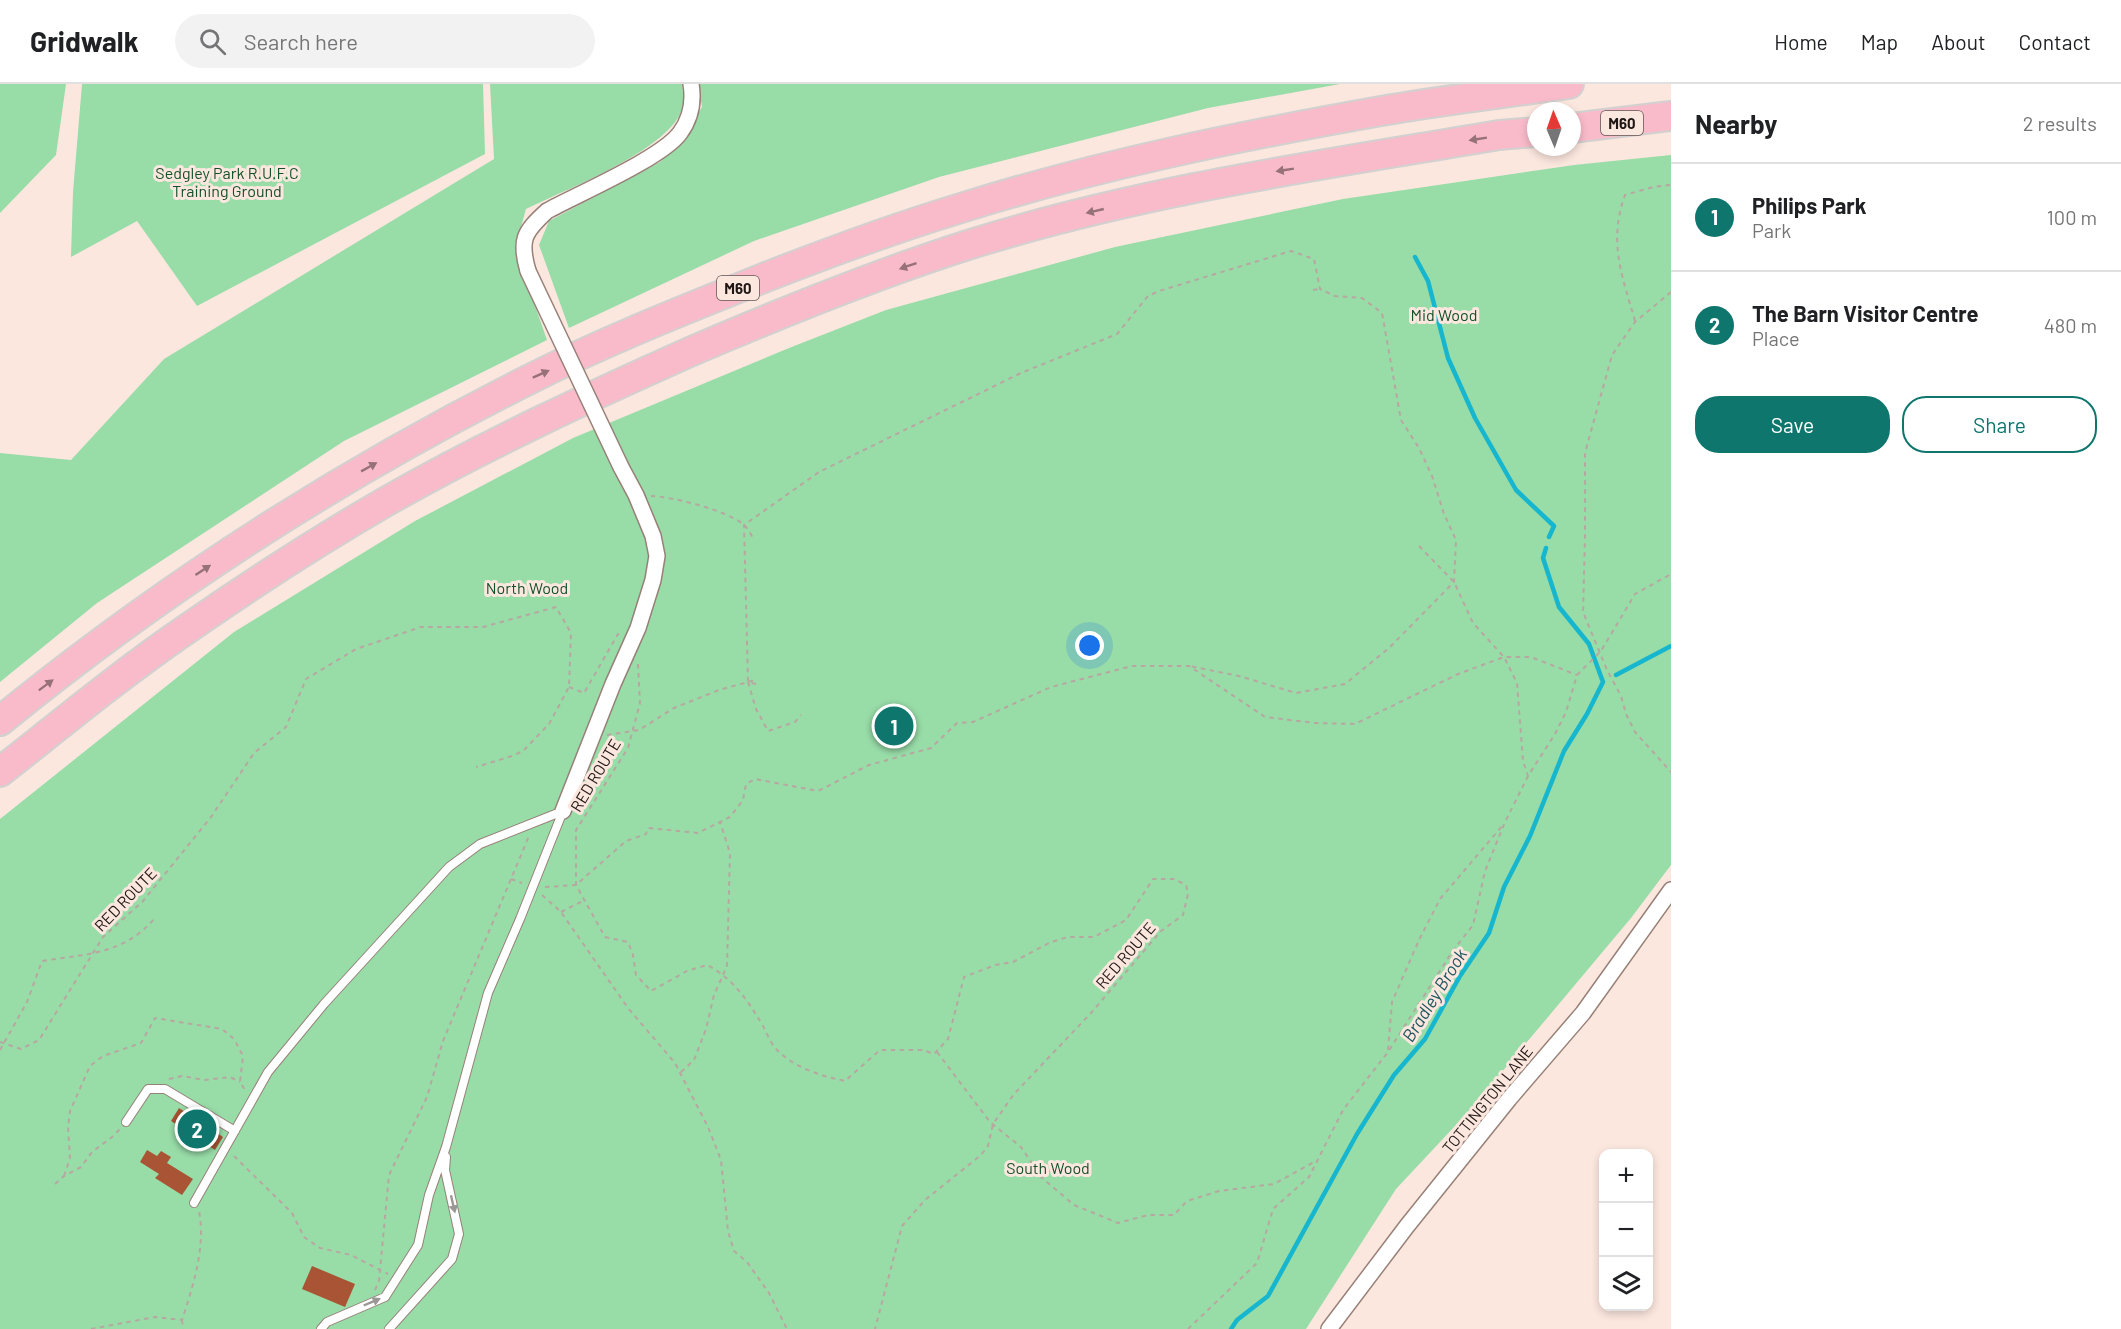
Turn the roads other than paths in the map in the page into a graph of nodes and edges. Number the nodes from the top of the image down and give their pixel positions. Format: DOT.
graph roads {
  1 [pos="691,84"];
  2 [pos="1569,84"];
  3 [pos="1671,116"];
  4 [pos="1581,127"];
  5 [pos="1527,133"];
  6 [pos="0,721"];
  7 [pos="0,772"];
  8 [pos="563,811"];
  9 [pos="1671,890"];
  10 [pos="126,1122"];
  11 [pos="235,1131"];
  12 [pos="446,1147"];
  13 [pos="194,1203"];
  14 [pos="321,1329"];
  15 [pos="388,1329"];
  16 [pos="1329,1329"];
  1 -- 8 [label="street, bridge"];
  6 -- 2 [label="highway, M60, one-way"];
  3 -- 4 [label="highway, M60"];
  5 -- 7 [label="highway, M60, one-way"];
  8 -- 11 [label="lane"];
  8 -- 12 [label="lane"];
  9 -- 16 [label="street, TOTTINGTON LANE"];
  10 -- 11 [label="lane"];
  11 -- 13 [label="lane"];
  14 -- 12 [label="lane, one-way"];
  12 -- 15 [label="lane, one-way"];
}
